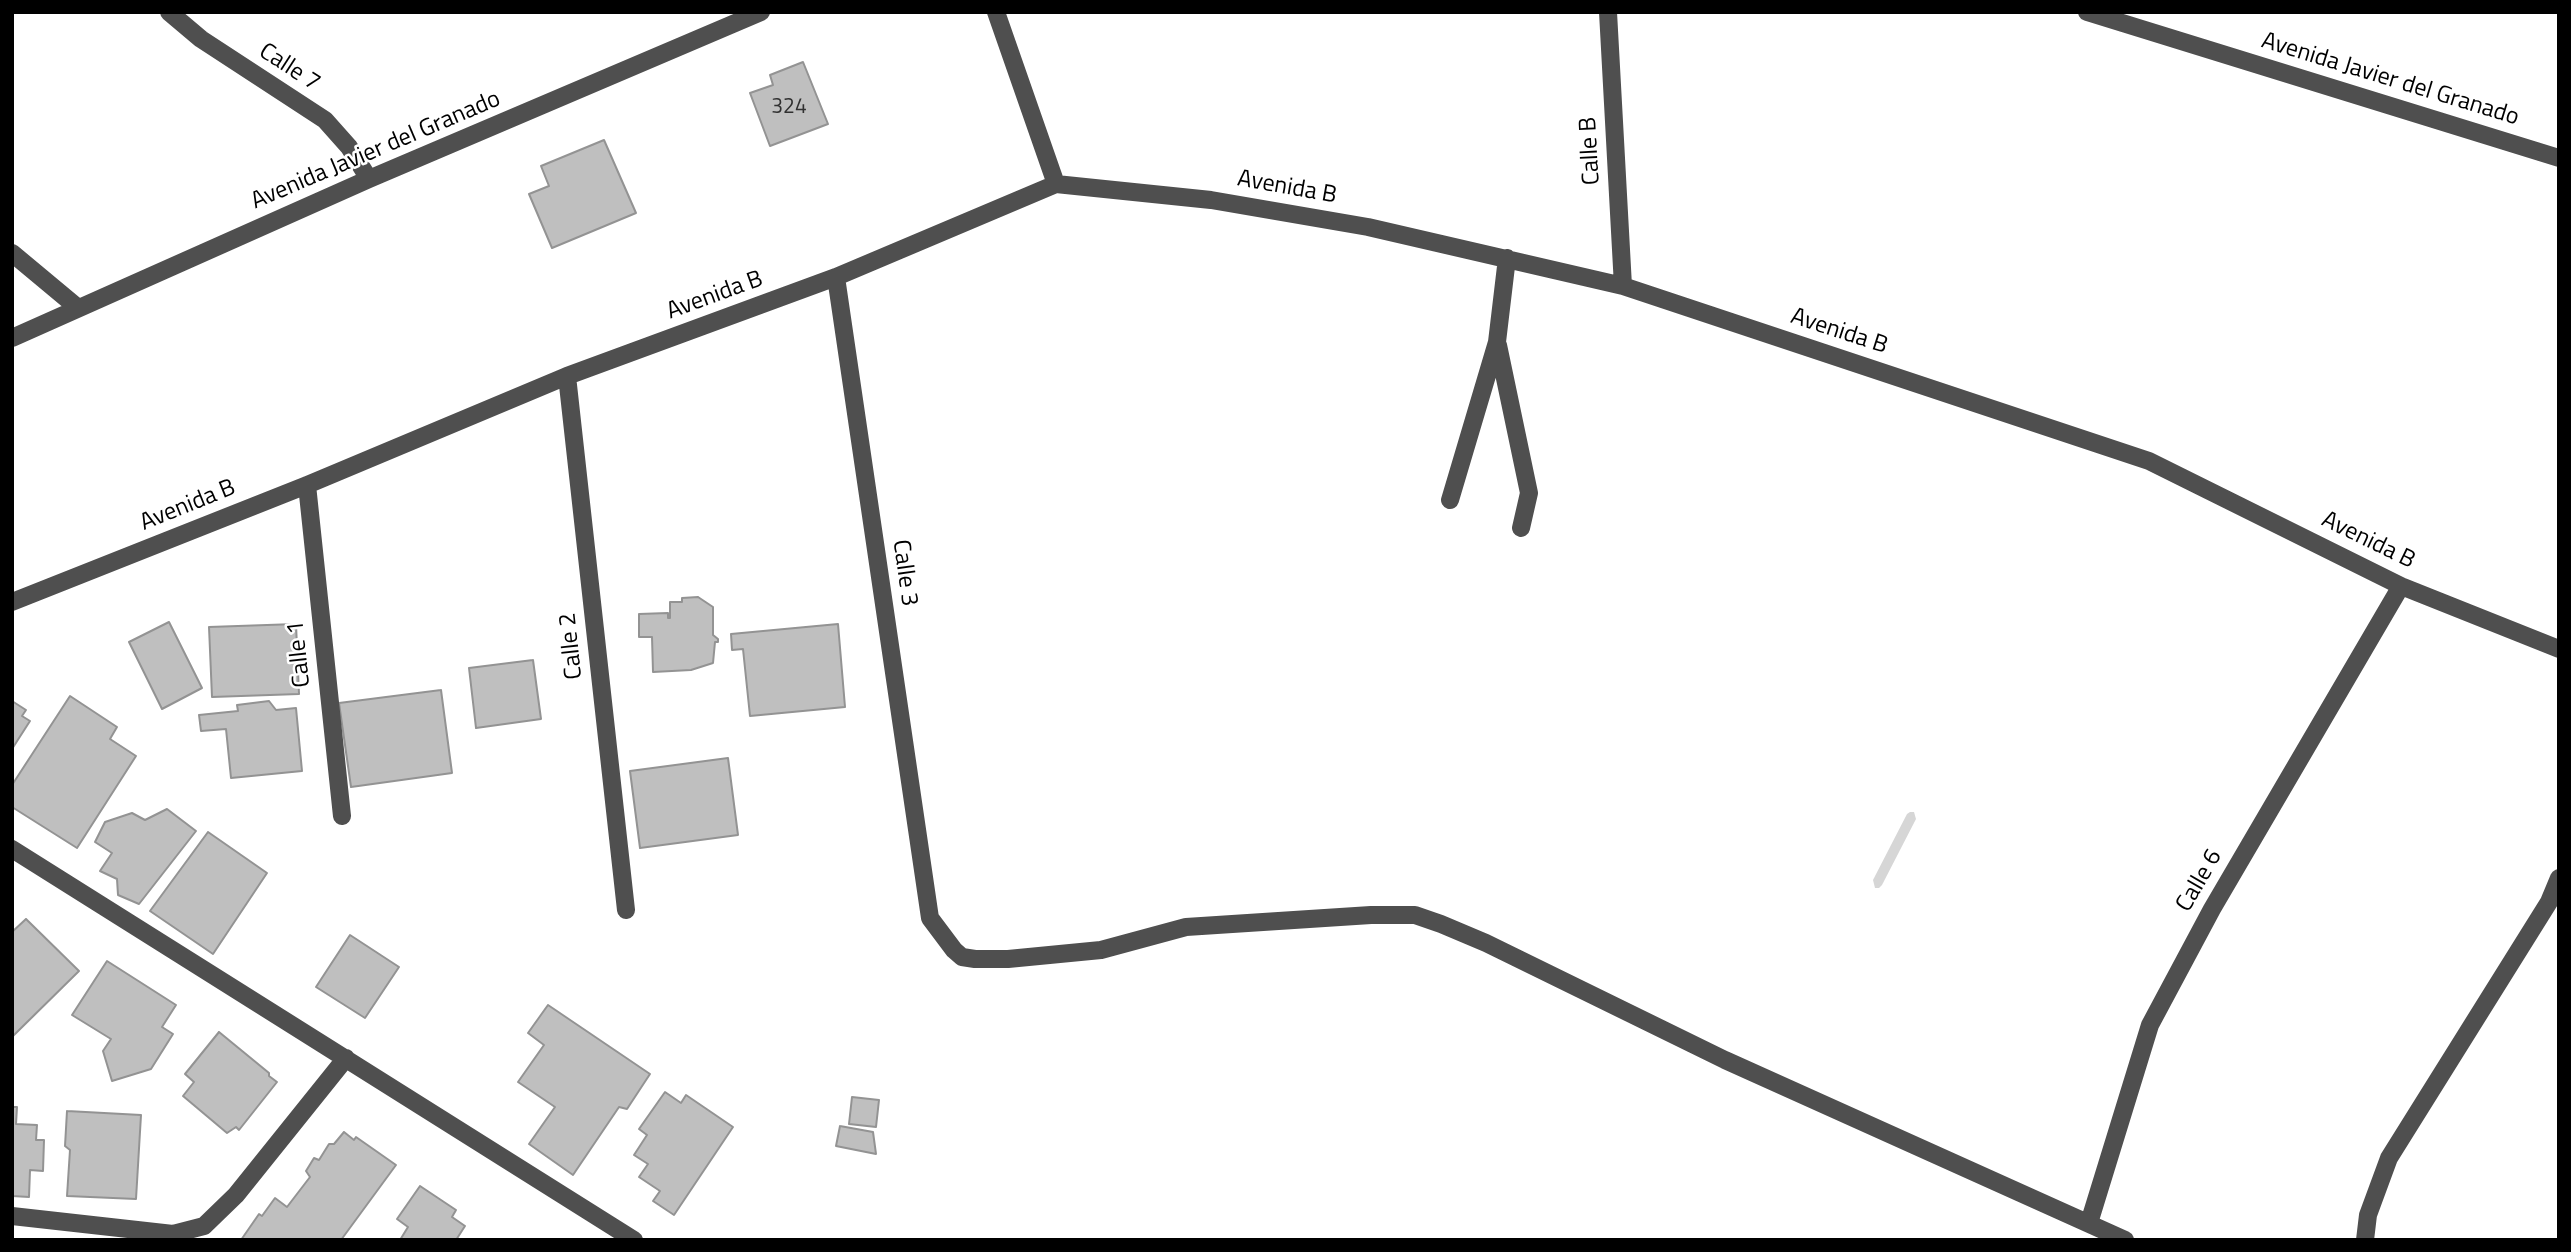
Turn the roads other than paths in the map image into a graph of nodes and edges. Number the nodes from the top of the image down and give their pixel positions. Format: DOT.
graph roads {
  1 [pos="169,12"];
  2 [pos="761,12"];
  3 [pos="996,12"];
  4 [pos="1608,12"];
  5 [pos="2087,12"];
  6 [pos="2559,158"];
  7 [pos="369,179"];
  8 [pos="1056,184"];
  9 [pos="12,253"];
  10 [pos="1507,258"];
  11 [pos="836,276"];
  12 [pos="1623,286"];
  13 [pos="78,308"];
  14 [pos="12,338"];
  15 [pos="1497,342"];
  16 [pos="568,376"];
  17 [pos="307,485"];
  18 [pos="1450,500"];
  19 [pos="1521,528"];
  20 [pos="2401,586"];
  21 [pos="12,603"];
  22 [pos="2559,649"];
  23 [pos="342,817"];
  24 [pos="12,849"];
  25 [pos="2559,878"];
  26 [pos="2554,899"];
  27 [pos="625,910"];
  28 [pos="346,1058"];
  29 [pos="12,1216"];
  30 [pos="2089,1223"];
  31 [pos="634,1240"];
  32 [pos="2125,1240"];
  33 [pos="2365,1240"];
  1 -- 7 [label="street, Calle 7"];
  2 -- 7 [label="street, Avenida Javier del Granado"];
  3 -- 8 [label="street"];
  4 -- 12 [label="street, Calle B"];
  5 -- 6 [label="street, Avenida Javier del Granado"];
  7 -- 13 [label="street, Avenida Javier del Granado"];
  8 -- 10 [label="street, Avenida B"];
  8 -- 11 [label="street, Avenida B"];
  9 -- 13 [label="street"];
  10 -- 12 [label="street, Avenida B"];
  10 -- 15 [label="street"];
  11 -- 16 [label="street, Avenida B"];
  11 -- 30 [label="street, Calle 3"];
  12 -- 20 [label="street, Avenida B"];
  13 -- 14 [label="street, Avenida Javier del Granado"];
  15 -- 18 [label="street"];
  15 -- 19 [label="street"];
  16 -- 17 [label="street, Avenida B"];
  16 -- 27 [label="street, Calle 2"];
  17 -- 21 [label="street, Avenida B"];
  17 -- 23 [label="street, Calle 1"];
  20 -- 22 [label="street, Avenida B"];
  20 -- 30 [label="street, Calle 6"];
  24 -- 28 [label="street"];
  25 -- 26 [label="street"];
  26 -- 33 [label="street"];
  28 -- 29 [label="street"];
  28 -- 31 [label="street"];
  30 -- 32 [label="street, Calle 3"];
}
